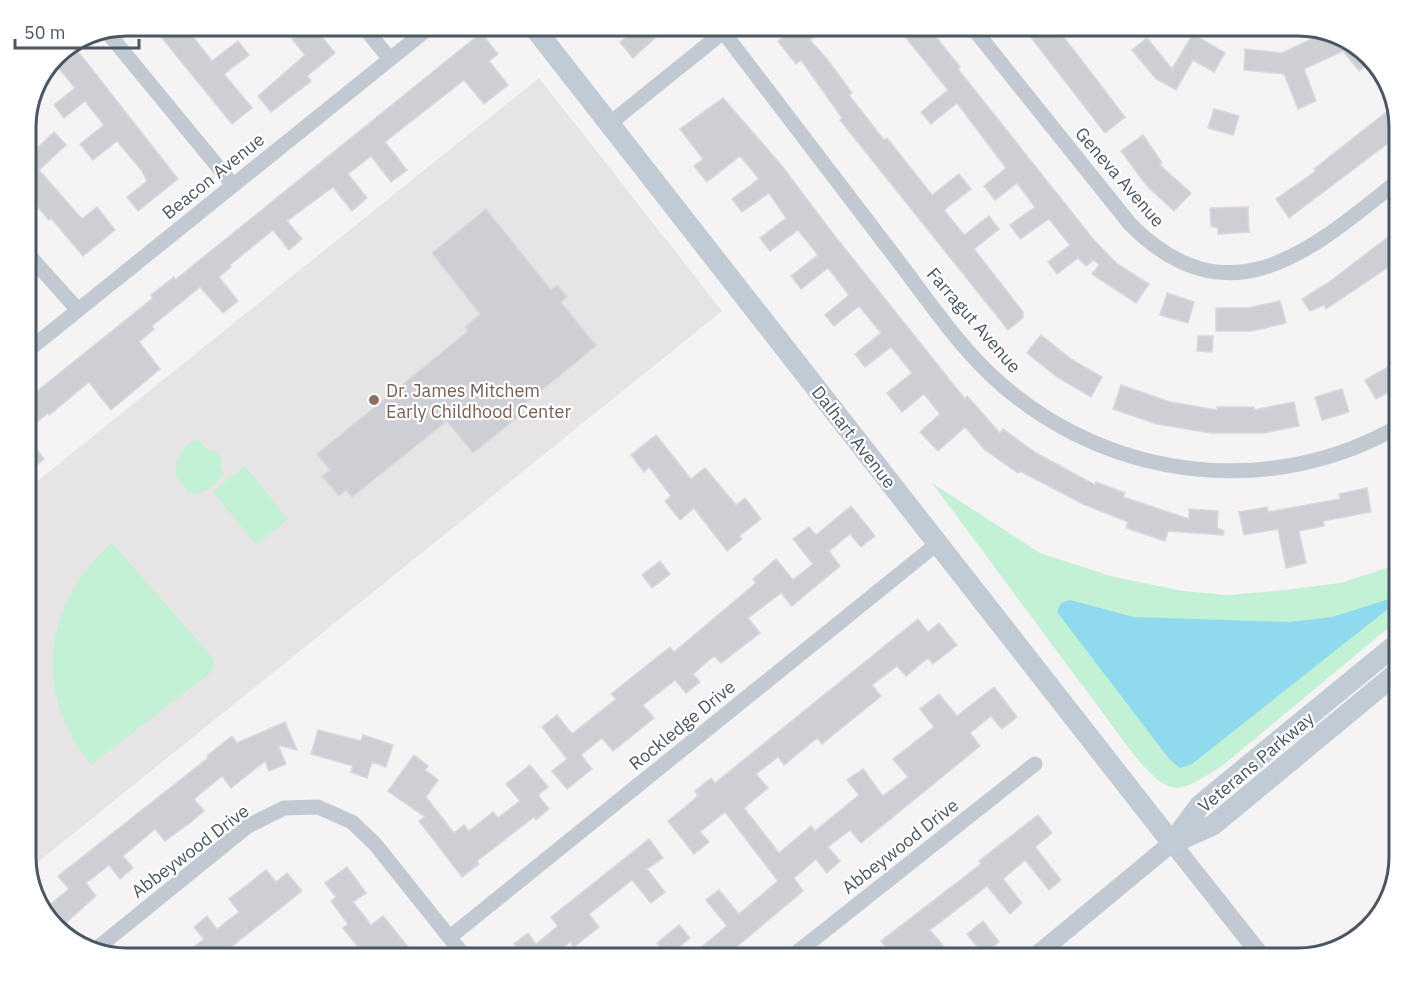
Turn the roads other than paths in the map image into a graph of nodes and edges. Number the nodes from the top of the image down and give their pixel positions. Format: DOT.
graph roads {
  1 [pos="371,36"];
  2 [pos="419,36"];
  3 [pos="541,36"];
  4 [pos="717,36"];
  5 [pos="729,36"];
  6 [pos="979,36"];
  7 [pos="112,38"];
  8 [pos="390,59"];
  9 [pos="609,124"];
  10 [pos="233,185"];
  11 [pos="1389,189"];
  12 [pos="36,263"];
  13 [pos="78,310"];
  14 [pos="36,344"];
  15 [pos="1389,432"];
  16 [pos="938,543"];
  17 [pos="1389,651"];
  18 [pos="1389,680"];
  19 [pos="1035,764"];
  20 [pos="1172,843"];
  21 [pos="450,937"];
  22 [pos="102,944"];
  23 [pos="458,948"];
  24 [pos="803,948"];
  25 [pos="1045,948"];
  26 [pos="1255,948"];
  1 -- 8 [label="street"];
  2 -- 8 [label="street, Beacon Avenue"];
  3 -- 9 [label="main road, Dalhart Avenue"];
  4 -- 9 [label="street"];
  5 -- 15 [label="street, Farragut Avenue"];
  6 -- 11 [label="street, Geneva Avenue"];
  7 -- 10 [label="street"];
  8 -- 10 [label="street, Beacon Avenue"];
  9 -- 16 [label="main road, Dalhart Avenue"];
  10 -- 13 [label="street, Beacon Avenue"];
  12 -- 13 [label="street"];
  13 -- 14 [label="street, Beacon Avenue"];
  16 -- 20 [label="main road, Dalhart Avenue"];
  16 -- 21 [label="street, Rockledge Drive"];
  17 -- 20 [label="main road, Veterans Parkway"];
  18 -- 20 [label="main road, Veterans Parkway"];
  19 -- 24 [label="street, Abbeywood Drive"];
  20 -- 25 [label="street"];
  20 -- 26 [label="street"];
  21 -- 22 [label="street, Abbeywood Drive"];
  21 -- 23 [label="street, Abbeywood Drive"];
}
